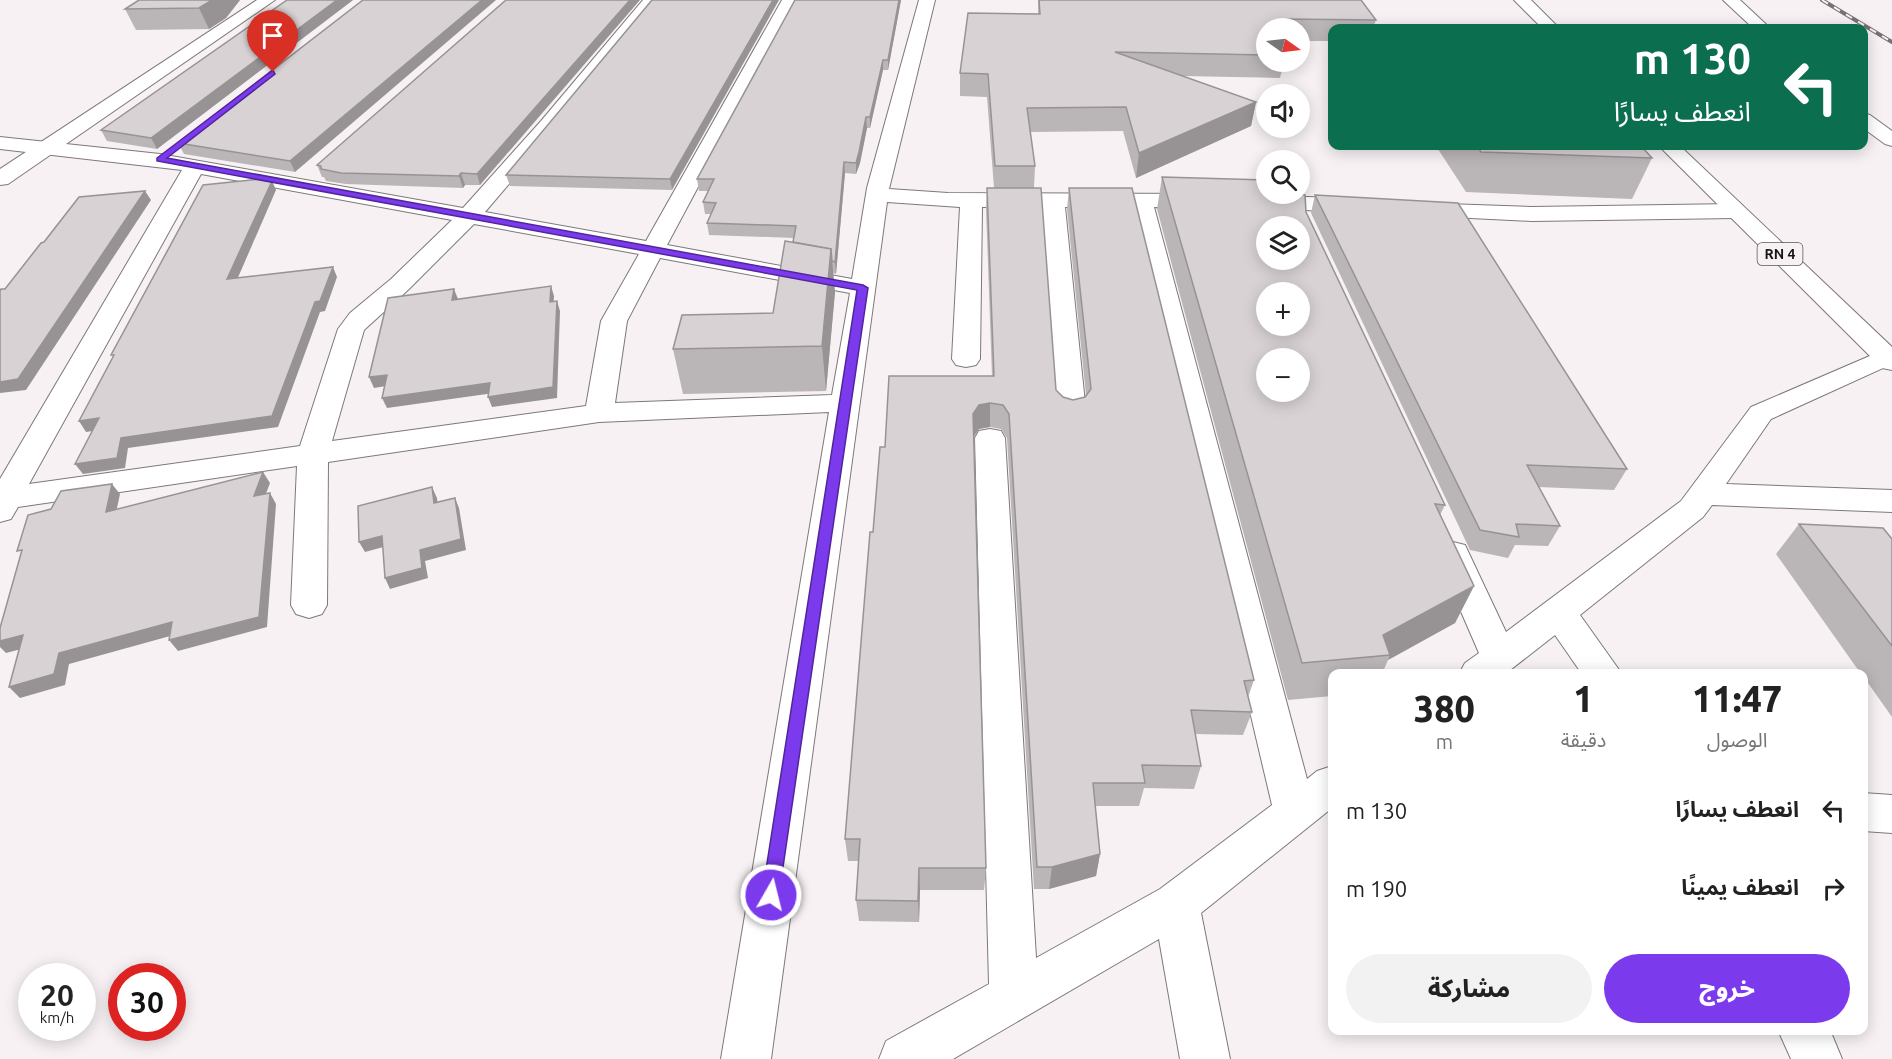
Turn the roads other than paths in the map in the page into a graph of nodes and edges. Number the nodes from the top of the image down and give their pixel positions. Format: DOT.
graph roads {
  1 [pos="267,0"];
  2 [pos="651,0"];
  3 [pos="790,0"];
  4 [pos="927,0"];
  5 [pos="1522,0"];
  6 [pos="1731,0"];
  7 [pos="1547,24"];
  8 [pos="1758,24"];
  9 [pos="1868,123"];
  10 [pos="1892,140"];
  11 [pos="0,143"];
  12 [pos="179,145"];
  13 [pos="47,147"];
  14 [pos="1673,150"];
  15 [pos="160,160"];
  16 [pos="195,166"];
  17 [pos="316,168"];
  18 [pos="0,179"];
  19 [pos="298,184"];
  20 [pos="877,195"];
  21 [pos="972,200"];
  22 [pos="1053,200"];
  23 [pos="1141,201"];
  24 [pos="1256,202"];
  25 [pos="1310,204"];
  26 [pos="1735,210"];
  27 [pos="471,215"];
  28 [pos="655,249"];
  29 [pos="863,288"];
  30 [pos="966,359"];
  31 [pos="1889,360"];
  32 [pos="846,403"];
  33 [pos="599,413"];
  34 [pos="1071,413"];
  35 [pos="990,438"];
  36 [pos="313,454"];
  37 [pos="1703,494"];
  38 [pos="1892,501"];
  39 [pos="2,504"];
  40 [pos="1440,527"];
  41 [pos="309,605"];
  42 [pos="1558,612"];
  43 [pos="1489,665"];
  44 [pos="1599,669"];
  45 [pos="1328,787"];
  46 [pos="1868,812"];
  47 [pos="1295,813"];
  48 [pos="1892,814"];
  49 [pos="1176,904"];
  50 [pos="1014,996"];
  51 [pos="1805,1035"];
  52 [pos="746,1059"];
  53 [pos="904,1059"];
  54 [pos="1205,1059"];
  55 [pos="1816,1059"];
  1 -- 13 [label="street"];
  2 -- 27 [label="street"];
  3 -- 28 [label="street"];
  4 -- 20 [label="street"];
  5 -- 7 [label="street"];
  6 -- 8 [label="street"];
  9 -- 10 [label="street"];
  11 -- 13 [label="street"];
  12 -- 15 [label="street"];
  13 -- 15 [label="street"];
  13 -- 18 [label="street"];
  14 -- 26 [label="street, RN 4"];
  15 -- 16 [label="street"];
  16 -- 19 [label="street"];
  16 -- 39 [label="street"];
  17 -- 19 [label="street"];
  19 -- 27 [label="street"];
  20 -- 21 [label="street"];
  20 -- 29 [label="street"];
  21 -- 22 [label="street"];
  21 -- 30 [label="street"];
  22 -- 23 [label="street"];
  22 -- 34 [label="street"];
  23 -- 24 [label="street"];
  23 -- 47 [label="street"];
  25 -- 26 [label="street"];
  26 -- 31 [label="street, RN 4"];
  27 -- 28 [label="street"];
  27 -- 36 [label="street"];
  28 -- 29 [label="street"];
  28 -- 33 [label="street"];
  29 -- 32 [label="street"];
  31 -- 37 [label="street"];
  32 -- 33 [label="street"];
  32 -- 52 [label="street"];
  33 -- 36 [label="street"];
  35 -- 50 [label="street"];
  36 -- 39 [label="street"];
  36 -- 41 [label="street"];
  37 -- 38 [label="street"];
  37 -- 42 [label="street"];
  40 -- 43 [label="street"];
  42 -- 43 [label="street"];
  42 -- 44 [label="street"];
  45 -- 47 [label="street"];
  46 -- 48 [label="street"];
  47 -- 49 [label="street"];
  49 -- 50 [label="street"];
  49 -- 54 [label="street"];
  50 -- 53 [label="street"];
  51 -- 55 [label="street"];
}
